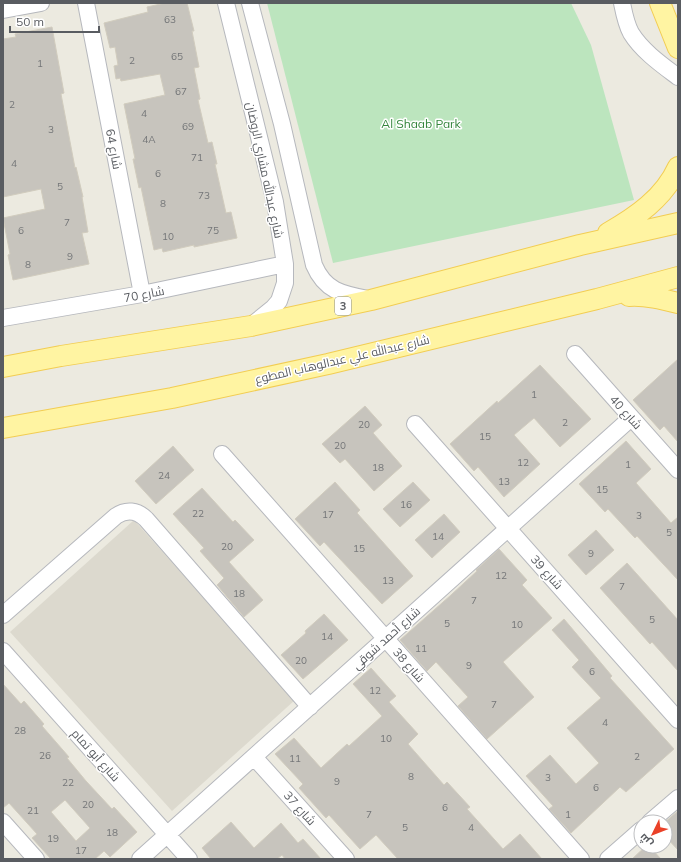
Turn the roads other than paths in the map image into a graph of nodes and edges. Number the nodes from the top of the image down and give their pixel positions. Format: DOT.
graph roads {
  1 [pos="41,3"];
  2 [pos="86,3"];
  3 [pos="226,3"];
  4 [pos="250,3"];
  5 [pos="622,3"];
  6 [pos="660,3"];
  7 [pos="3,10"];
  8 [pos="678,48"];
  9 [pos="678,76"];
  10 [pos="678,167"];
  11 [pos="274,202"];
  12 [pos="300,202"];
  13 [pos="678,223"];
  14 [pos="580,245"];
  15 [pos="284,264"];
  16 [pos="678,277"];
  17 [pos="142,294"];
  18 [pos="597,299"];
  19 [pos="371,300"];
  20 [pos="678,304"];
  21 [pos="3,318"];
  22 [pos="251,326"];
  23 [pos="575,354"];
  24 [pos="3,367"];
  25 [pos="631,418"];
  26 [pos="415,424"];
  27 [pos="3,428"];
  28 [pos="222,454"];
  29 [pos="678,470"];
  30 [pos="508,529"];
  31 [pos="3,615"];
  32 [pos="386,638"];
  33 [pos="3,651"];
  34 [pos="310,707"];
  35 [pos="678,720"];
  36 [pos="254,757"];
  37 [pos="678,798"];
  38 [pos="659,814"];
  39 [pos="3,822"];
  40 [pos="167,834"];
  41 [pos="633,837"];
  42 [pos="36,859"];
  43 [pos="140,859"];
  44 [pos="189,859"];
  45 [pos="346,859"];
  46 [pos="580,859"];
  47 [pos="608,859"];
  1 -- 7 [label="street"];
  2 -- 17 [label="street, شارع 64"];
  3 -- 11 [label="street, شارع عبدالله مشاري الروضان"];
  4 -- 12 [label="street, شارع عبدالله مشاري الروضان"];
  5 -- 9 [label="street"];
  6 -- 8 [label="main road"];
  10 -- 14 [label="main road"];
  11 -- 12 [label="street"];
  11 -- 15 [label="street, شارع عبدالله مشاري الروضان"];
  12 -- 19 [label="street, شارع عبدالله مشاري الروضان"];
  13 -- 14 [label="main road, 3"];
  14 -- 19 [label="main road, 3"];
  15 -- 17 [label="street, شارع 70"];
  15 -- 22 [label="street, شارع عبدالله مشاري الروضان"];
  16 -- 18 [label="main road, شارع عبدالله علي عبدالوهاب المطوع"];
  17 -- 21 [label="street, شارع 70"];
  18 -- 20 [label="main road"];
  18 -- 27 [label="main road, شارع عبدالله علي عبدالوهاب المطوع"];
  19 -- 22 [label="main road, 3"];
  22 -- 24 [label="main road, 3"];
  23 -- 25 [label="street, شارع 40"];
  25 -- 29 [label="street, شارع 40"];
  25 -- 30 [label="street, شارع أحمد شوقي"];
  26 -- 30 [label="street, شارع 39"];
  28 -- 32 [label="street, شارع 38"];
  30 -- 32 [label="street, شارع أحمد شوقي"];
  30 -- 35 [label="street, شارع 39"];
  31 -- 34 [label="street"];
  32 -- 34 [label="street, شارع أحمد شوقي"];
  32 -- 46 [label="street, شارع 38"];
  33 -- 40 [label="street, شارع أبو تمام"];
  34 -- 36 [label="street, شارع أحمد شوقي"];
  36 -- 40 [label="street, شارع أحمد شوقي"];
  36 -- 45 [label="street, شارع 37"];
  37 -- 38 [label="street"];
  39 -- 42 [label="street"];
  40 -- 43 [label="street, شارع أحمد شوقي"];
  40 -- 44 [label="street, شارع أبو تمام"];
  41 -- 47 [label="street"];
}
